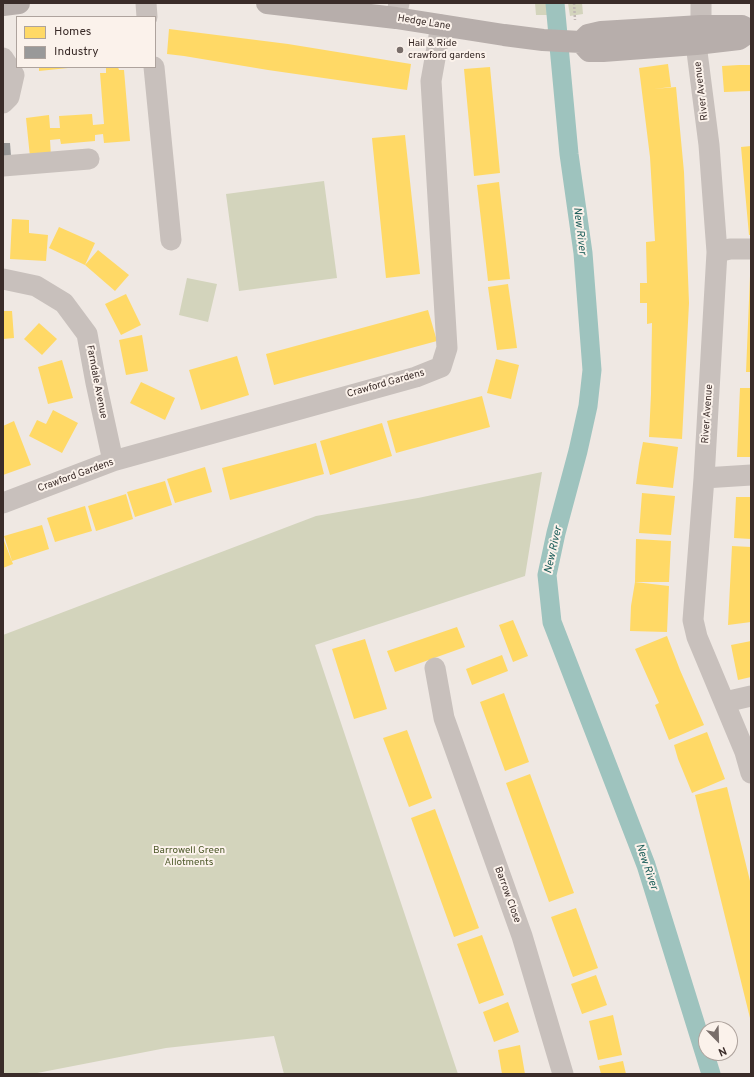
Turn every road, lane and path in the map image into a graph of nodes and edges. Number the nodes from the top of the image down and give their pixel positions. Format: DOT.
graph roads {
  1 [pos="19,3"];
  2 [pos="146,3"];
  3 [pos="267,3"];
  4 [pos="574,3"];
  5 [pos="701,3"];
  6 [pos="3,5"];
  7 [pos="398,11"];
  8 [pos="147,16"];
  9 [pos="441,25"];
  10 [pos="750,32"];
  11 [pos="699,35"];
  12 [pos="578,36"];
  13 [pos="3,58"];
  14 [pos="154,68"];
  15 [pos="3,103"];
  16 [pos="89,159"];
  17 [pos="3,166"];
  18 [pos="171,240"];
  19 [pos="751,249"];
  20 [pos="717,252"];
  21 [pos="3,279"];
  22 [pos="113,461"];
  23 [pos="751,475"];
  24 [pos="704,478"];
  25 [pos="3,503"];
  26 [pos="435,668"];
  27 [pos="751,696"];
  28 [pos="725,702"];
  29 [pos="751,773"];
  30 [pos="563,1074"];
  1 -- 6 [label="main road"];
  2 -- 8 [label="street"];
  3 -- 7 [label="main road, Hedge Lane"];
  4 -- 12 [label="path"];
  5 -- 11 [label="street, River Avenue"];
  7 -- 9 [label="main road, Hedge Lane"];
  9 -- 12 [label="main road, Hedge Lane"];
  9 -- 22 [label="street, Crawford Gardens"];
  10 -- 11 [label="main road, Hedge Lane"];
  11 -- 12 [label="main road, Hedge Lane"];
  11 -- 20 [label="street, River Avenue"];
  13 -- 15 [label="street"];
  14 -- 18 [label="street"];
  16 -- 17 [label="street"];
  19 -- 20 [label="street"];
  20 -- 24 [label="street, River Avenue"];
  21 -- 22 [label="street, Farndale Avenue"];
  22 -- 25 [label="street, Crawford Gardens"];
  23 -- 24 [label="street"];
  24 -- 28 [label="street, River Avenue"];
  26 -- 30 [label="street, Barrow Close"];
  27 -- 28 [label="street"];
  28 -- 29 [label="street, River Avenue"];
}
